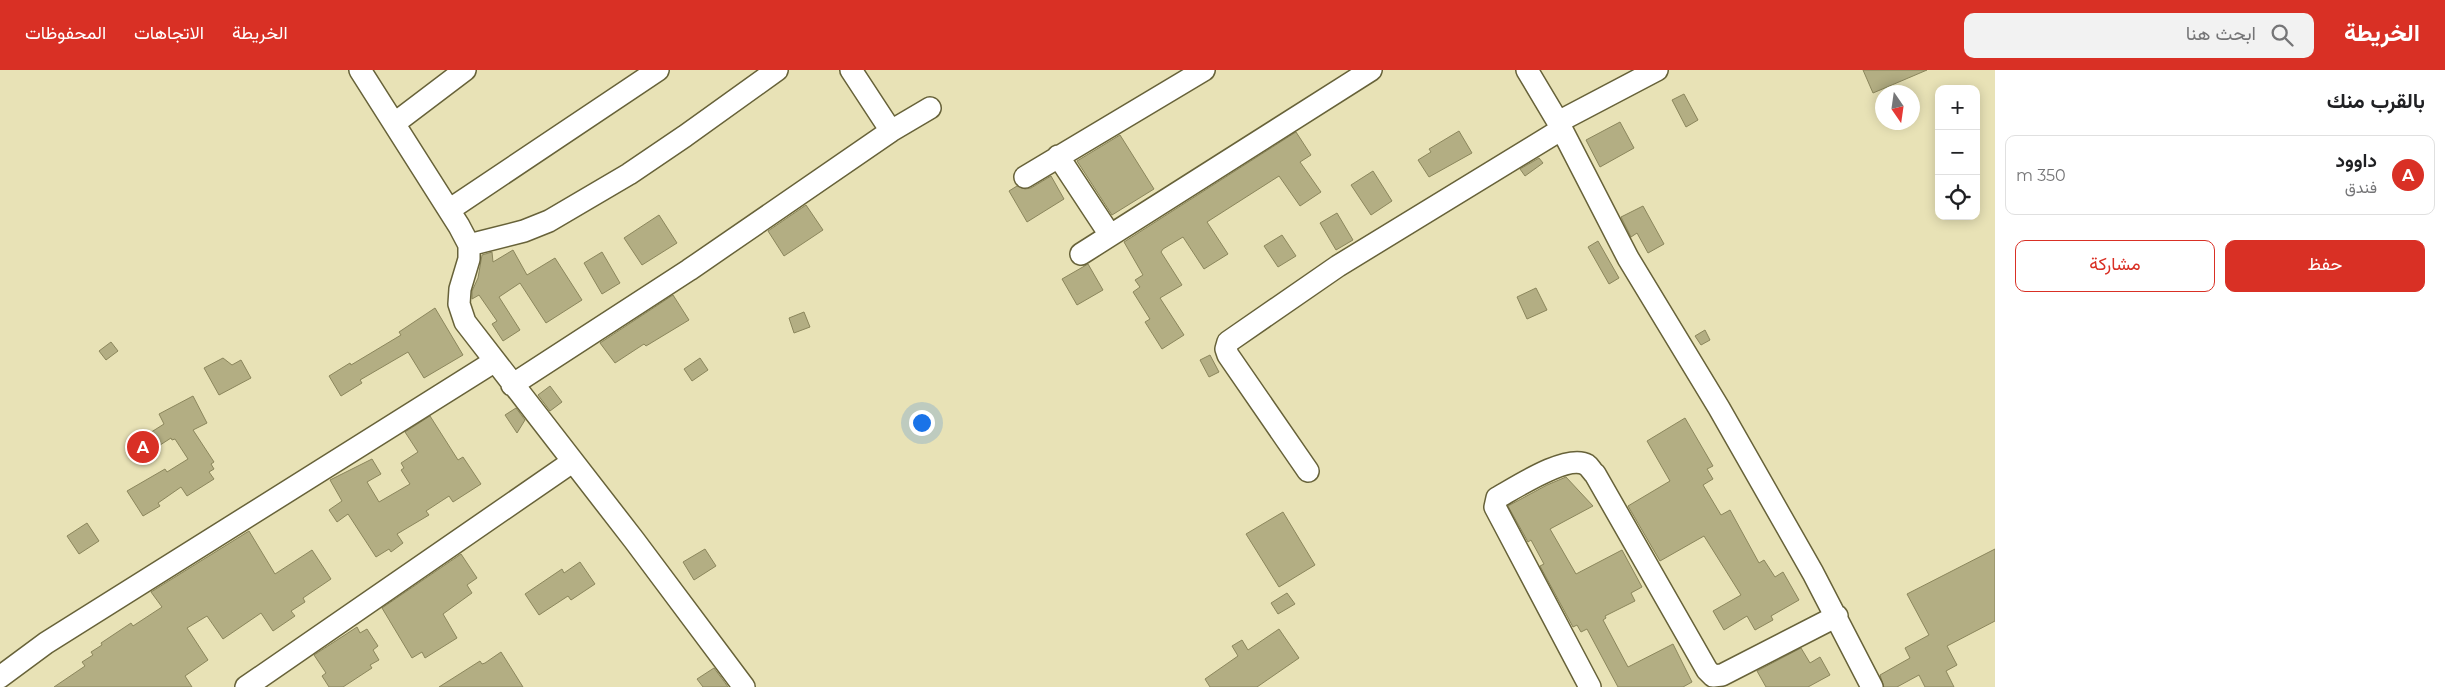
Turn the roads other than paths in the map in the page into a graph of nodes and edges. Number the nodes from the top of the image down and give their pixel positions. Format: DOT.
graph roads {
  1 [pos="360,70"];
  2 [pos="464,70"];
  3 [pos="658,70"];
  4 [pos="777,70"];
  5 [pos="852,70"];
  6 [pos="1204,70"];
  7 [pos="1371,70"];
  8 [pos="1527,70"];
  9 [pos="1657,70"];
  10 [pos="930,108"];
  11 [pos="394,123"];
  12 [pos="1560,125"];
  13 [pos="891,131"];
  14 [pos="1058,156"];
  15 [pos="1025,177"];
  16 [pos="449,210"];
  17 [pos="1110,235"];
  18 [pos="469,245"];
  19 [pos="1081,254"];
  20 [pos="494,361"];
  21 [pos="512,385"];
  22 [pos="572,462"];
  23 [pos="1308,471"];
  24 [pos="1837,616"];
  25 [pos="0,677"];
  26 [pos="246,687"];
  27 [pos="744,687"];
  28 [pos="1590,687"];
  29 [pos="1872,687"];
  1 -- 11 [label="street"];
  2 -- 11 [label="street"];
  3 -- 16 [label="street"];
  4 -- 18 [label="street"];
  5 -- 13 [label="street"];
  6 -- 14 [label="street"];
  7 -- 17 [label="street"];
  8 -- 12 [label="street"];
  9 -- 12 [label="street"];
  10 -- 13 [label="street"];
  11 -- 16 [label="street"];
  12 -- 23 [label="street"];
  12 -- 24 [label="street"];
  13 -- 21 [label="street"];
  14 -- 15 [label="street"];
  14 -- 17 [label="street"];
  16 -- 18 [label="street"];
  17 -- 19 [label="street"];
  18 -- 20 [label="street"];
  20 -- 21 [label="street"];
  20 -- 25 [label="street"];
  21 -- 22 [label="street"];
  22 -- 26 [label="street"];
  22 -- 27 [label="street"];
  24 -- 28 [label="street"];
  24 -- 29 [label="street"];
}
